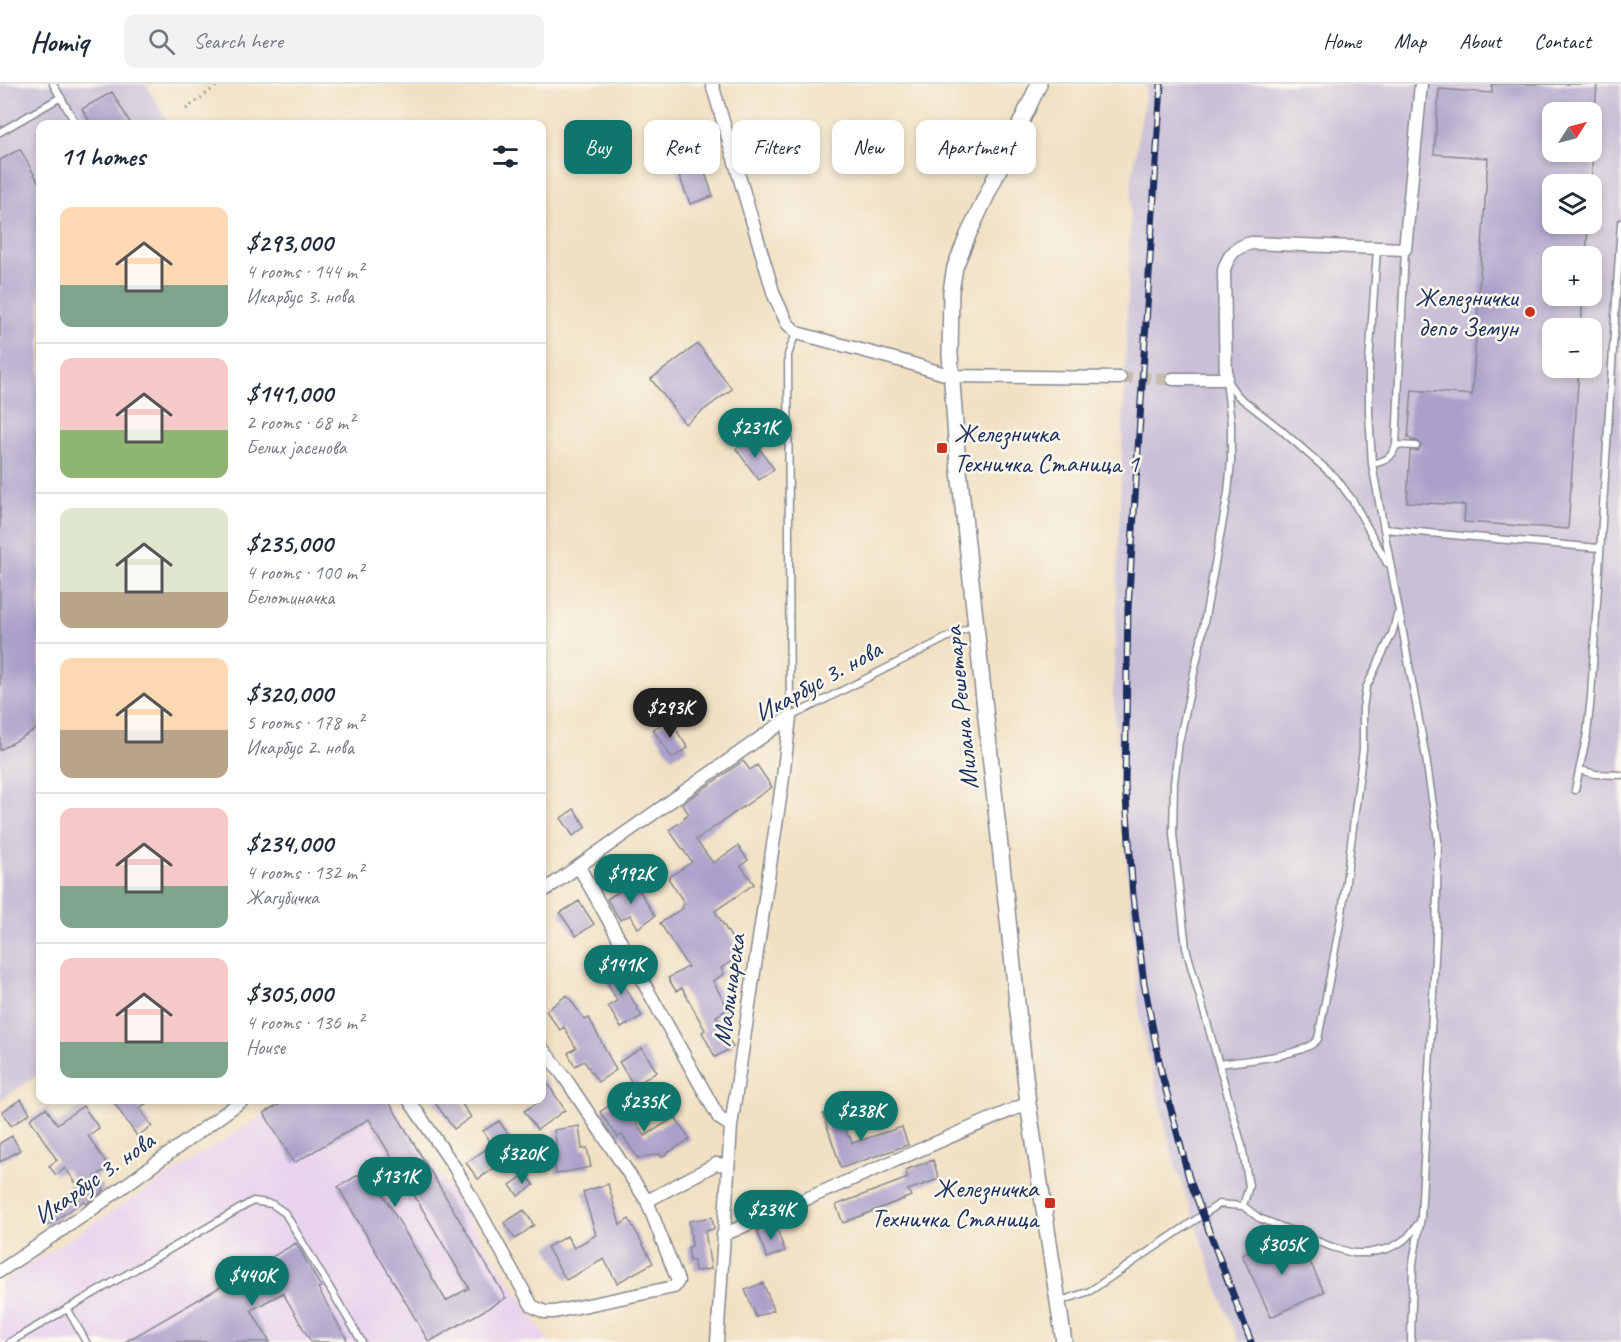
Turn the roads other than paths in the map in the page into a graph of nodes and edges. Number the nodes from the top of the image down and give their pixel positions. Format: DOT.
graph roads {
  1 [pos="53,84"];
  2 [pos="712,84"];
  3 [pos="1039,84"];
  4 [pos="1421,84"];
  5 [pos="61,97"];
  6 [pos="74,120"];
  7 [pos="0,132"];
  8 [pos="1621,223"];
  9 [pos="1377,249"];
  10 [pos="1405,249"];
  11 [pos="797,333"];
  12 [pos="951,376"];
  13 [pos="1119,378"];
  14 [pos="1173,379"];
  15 [pos="1226,379"];
  16 [pos="1396,445"];
  17 [pos="1416,446"];
  18 [pos="1372,464"];
  19 [pos="1384,529"];
  20 [pos="1599,548"];
  21 [pos="1391,572"];
  22 [pos="1398,611"];
  23 [pos="976,626"];
  24 [pos="790,717"];
  25 [pos="1580,770"];
  26 [pos="1621,776"];
  27 [pos="1575,790"];
  28 [pos="579,867"];
  29 [pos="546,889"];
  30 [pos="546,1053"];
  31 [pos="1219,1064"];
  32 [pos="1028,1103"];
  33 [pos="237,1104"];
  34 [pos="412,1104"];
  35 [pos="731,1126"];
  36 [pos="728,1165"];
  37 [pos="646,1201"];
  38 [pos="1243,1206"];
  39 [pos="1421,1217"];
  40 [pos="723,1235"];
  41 [pos="0,1271"];
  42 [pos="1057,1303"];
  43 [pos="67,1308"];
  44 [pos="10,1342"];
  45 [pos="86,1342"];
  46 [pos="362,1342"];
  47 [pos="717,1342"];
  48 [pos="1064,1342"];
  49 [pos="1412,1342"];
  1 -- 5 [label="lane"];
  2 -- 11 [label="street"];
  3 -- 12 [label="street, Милана Решетара"];
  4 -- 10 [label="street"];
  5 -- 6 [label="lane"];
  5 -- 7 [label="lane"];
  8 -- 20 [label="lane"];
  9 -- 10 [label="street"];
  9 -- 15 [label="street"];
  9 -- 18 [label="lane"];
  10 -- 16 [label="lane"];
  11 -- 12 [label="street"];
  11 -- 24 [label="lane"];
  12 -- 13 [label="street"];
  12 -- 23 [label="street, Милана Решетара"];
  14 -- 15 [label="street"];
  15 -- 21 [label="lane"];
  15 -- 31 [label="lane"];
  16 -- 17 [label="lane"];
  16 -- 18 [label="lane"];
  18 -- 19 [label="lane"];
  19 -- 20 [label="lane"];
  19 -- 21 [label="lane"];
  20 -- 25 [label="lane"];
  21 -- 22 [label="lane"];
  22 -- 31 [label="lane"];
  22 -- 39 [label="lane"];
  23 -- 24 [label="lane, Икарбус 3. нова"];
  23 -- 32 [label="street, Милана Решетара"];
  24 -- 28 [label="street, Икарбус 3. нова"];
  24 -- 35 [label="street, Малинарска"];
  25 -- 26 [label="lane"];
  25 -- 27 [label="lane"];
  28 -- 29 [label="street, Икарбус 3. нова"];
  28 -- 35 [label="street"];
  30 -- 37 [label="street"];
  31 -- 38 [label="lane"];
  32 -- 40 [label="street"];
  32 -- 42 [label="street, Милана Решетара"];
  33 -- 41 [label="street, Икарбус 3. нова"];
  34 -- 37 [label="street"];
  35 -- 36 [label="street, Малинарска"];
  36 -- 37 [label="street"];
  36 -- 40 [label="street, Малинарска"];
  38 -- 39 [label="lane"];
  38 -- 42 [label="lane"];
  39 -- 49 [label="lane"];
  40 -- 47 [label="street, Малинарска"];
  42 -- 48 [label="street, Милана Решетара"];
  43 -- 44 [label="lane"];
  43 -- 45 [label="lane"];
  43 -- 46 [label="lane"];
}
